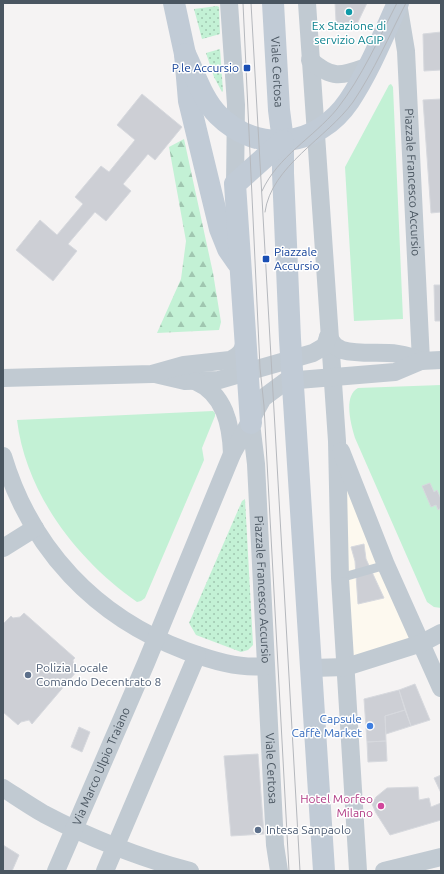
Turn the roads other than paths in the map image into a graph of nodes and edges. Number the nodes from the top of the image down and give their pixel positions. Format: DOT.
graph roads {
  1 [pos="174,3"];
  2 [pos="228,3"];
  3 [pos="273,3"];
  4 [pos="307,3"];
  5 [pos="398,3"];
  6 [pos="185,54"];
  7 [pos="310,60"];
  8 [pos="369,66"];
  9 [pos="235,128"];
  10 [pos="316,132"];
  11 [pos="283,142"];
  12 [pos="235,184"];
  13 [pos="240,266"];
  14 [pos="328,337"];
  15 [pos="245,340"];
  16 [pos="291,358"];
  17 [pos="441,360"];
  18 [pos="421,361"];
  19 [pos="247,372"];
  20 [pos="152,374"];
  21 [pos="331,376"];
  22 [pos="3,378"];
  23 [pos="195,381"];
  24 [pos="292,381"];
  25 [pos="251,423"];
  26 [pos="337,441"];
  27 [pos="232,454"];
  28 [pos="3,456"];
  29 [pos="35,528"];
  30 [pos="3,548"];
  31 [pos="386,565"];
  32 [pos="340,578"];
  33 [pos="441,633"];
  34 [pos="156,639"];
  35 [pos="422,643"];
  36 [pos="197,655"];
  37 [pos="265,666"];
  38 [pos="346,667"];
  39 [pos="312,668"];
  40 [pos="441,688"];
  41 [pos="3,788"];
  42 [pos="74,829"];
  43 [pos="116,846"];
  44 [pos="441,857"];
  45 [pos="56,871"];
  46 [pos="105,871"];
  47 [pos="190,871"];
  48 [pos="278,871"];
  49 [pos="324,871"];
  50 [pos="358,871"];
  51 [pos="384,871"];
  1 -- 6 [label="street"];
  2 -- 9 [label="street"];
  3 -- 11 [label="street, Viale Certosa"];
  4 -- 7 [label="street"];
  5 -- 8 [label="street"];
  5 -- 18 [label="street, Piazzale Francesco Accursio"];
  6 -- 9 [label="street"];
  6 -- 13 [label="street"];
  7 -- 8 [label="street"];
  7 -- 10 [label="street"];
  8 -- 10 [label="street"];
  9 -- 11 [label="street"];
  9 -- 12 [label="street, Piazzale Francesco Accursio"];
  10 -- 11 [label="street"];
  10 -- 14 [label="street"];
  11 -- 12 [label="street"];
  11 -- 16 [label="street"];
  12 -- 13 [label="street, Piazzale Francesco Accursio"];
  13 -- 15 [label="street, Piazzale Francesco Accursio"];
  14 -- 16 [label="street"];
  14 -- 18 [label="street"];
  14 -- 21 [label="street"];
  15 -- 19 [label="street, Piazzale Francesco Accursio"];
  15 -- 20 [label="street"];
  16 -- 19 [label="street"];
  16 -- 24 [label="street"];
  17 -- 18 [label="street"];
  18 -- 21 [label="street"];
  19 -- 23 [label="street"];
  19 -- 25 [label="street, Piazzale Francesco Accursio"];
  20 -- 22 [label="street"];
  20 -- 23 [label="street"];
  21 -- 24 [label="street"];
  21 -- 26 [label="street"];
  23 -- 27 [label="street"];
  24 -- 25 [label="street"];
  24 -- 39 [label="street"];
  25 -- 27 [label="street"];
  25 -- 37 [label="street, Piazzale Francesco Accursio"];
  26 -- 31 [label="street"];
  26 -- 32 [label="street"];
  27 -- 34 [label="street"];
  28 -- 29 [label="street, Piazzale Francesco Accursio"];
  29 -- 30 [label="street"];
  29 -- 34 [label="street, Piazzale Francesco Accursio"];
  31 -- 32 [label="lane"];
  31 -- 35 [label="street"];
  32 -- 38 [label="street"];
  33 -- 35 [label="street"];
  34 -- 36 [label="street, Piazzale Francesco Accursio"];
  34 -- 42 [label="street, Via Marco Ulpio Traiano"];
  35 -- 38 [label="street"];
  35 -- 40 [label="street"];
  36 -- 37 [label="street, Piazzale Francesco Accursio"];
  36 -- 43 [label="street"];
  37 -- 48 [label="street, Viale Certosa"];
  38 -- 39 [label="street"];
  38 -- 50 [label="street"];
  39 -- 49 [label="street"];
  41 -- 42 [label="street"];
  42 -- 43 [label="street"];
  42 -- 45 [label="street, Via Marco Ulpio Traiano"];
  43 -- 46 [label="street"];
  43 -- 47 [label="street"];
  44 -- 51 [label="street"];
}
